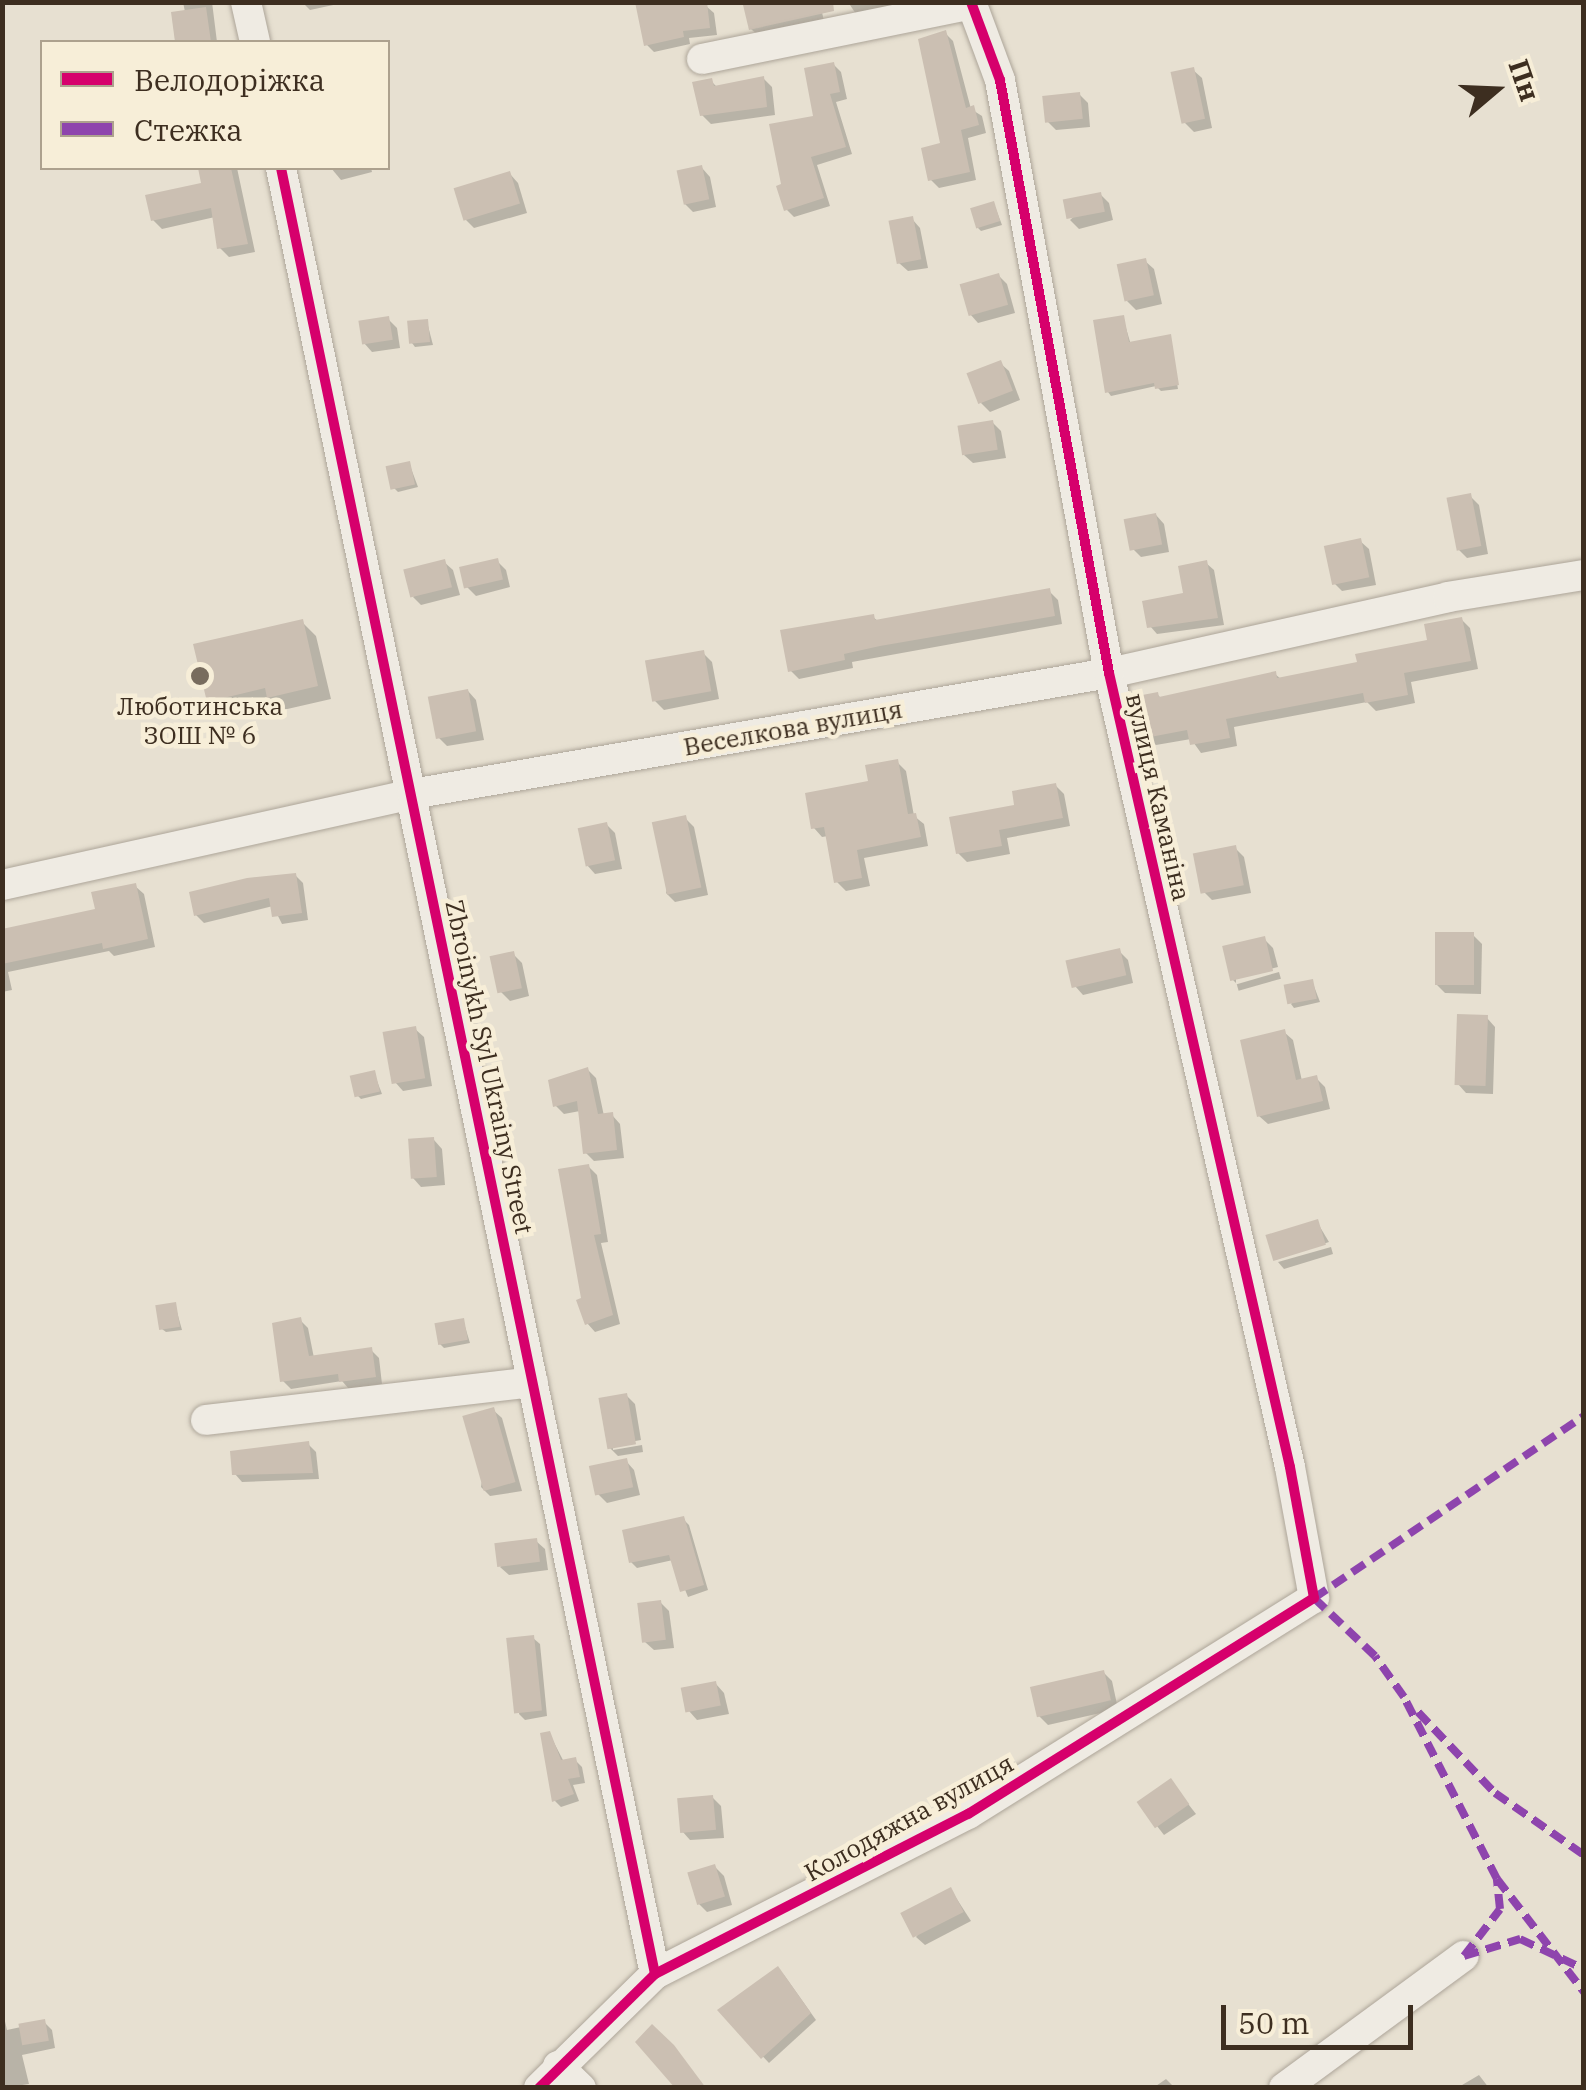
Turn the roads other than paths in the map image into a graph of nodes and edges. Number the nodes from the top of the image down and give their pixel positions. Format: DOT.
graph roads {
  1 [pos="246,2"];
  2 [pos="972,3"];
  3 [pos="255,40"];
  4 [pos="702,59"];
  5 [pos="281,170"];
  6 [pos="1584,575"];
  7 [pos="1109,673"];
  8 [pos="412,794"];
  9 [pos="2,885"];
  10 [pos="533,1382"];
  11 [pos="206,1420"];
  12 [pos="1314,1598"];
  13 [pos="1464,1956"];
  14 [pos="655,1974"];
  15 [pos="548,2077"];
  16 [pos="582,2088"];
  17 [pos="1284,2088"];
  1 -- 3 [label="street"];
  2 -- 4 [label="street"];
  2 -- 7 [label="street, вулиця Каманіна"];
  5 -- 8 [label="street, Zbroinykh Syl Ukrainy Street"];
  6 -- 7 [label="street, Веселкова вулиця"];
  7 -- 8 [label="street, Веселкова вулиця"];
  7 -- 12 [label="street, вулиця Каманіна"];
  8 -- 9 [label="street, Веселкова вулиця"];
  8 -- 10 [label="street, Zbroinykh Syl Ukrainy Street"];
  10 -- 11 [label="street"];
  10 -- 14 [label="street, Zbroinykh Syl Ukrainy Street"];
  12 -- 14 [label="street, Колодяжна вулиця"];
  13 -- 17 [label="street"];
  14 -- 15 [label="street, Колодяжна вулиця"];
  15 -- 16 [label="street"];
}
